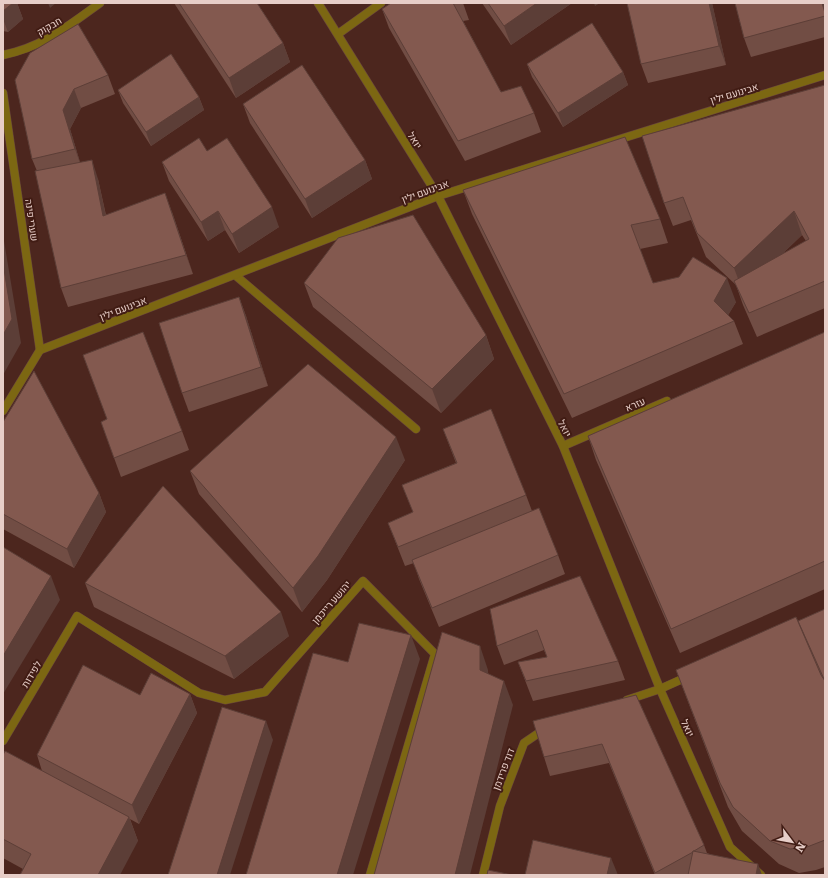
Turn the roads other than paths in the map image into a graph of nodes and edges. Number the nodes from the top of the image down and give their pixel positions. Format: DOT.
graph roads {
  1 [pos="100,3"];
  2 [pos="318,3"];
  3 [pos="382,3"];
  4 [pos="338,34"];
  5 [pos="3,55"];
  6 [pos="825,75"];
  7 [pos="3,93"];
  8 [pos="438,196"];
  9 [pos="236,275"];
  10 [pos="40,350"];
  11 [pos="672,399"];
  12 [pos="3,411"];
  13 [pos="416,429"];
  14 [pos="563,446"];
  15 [pos="77,616"];
  16 [pos="696,673"];
  17 [pos="660,689"];
  18 [pos="616,703"];
  19 [pos="550,725"];
  20 [pos="3,741"];
  21 [pos="370,875"];
  22 [pos="483,875"];
  23 [pos="761,875"];
  1 -- 5 [label="street, חבקוק"];
  2 -- 4 [label="street, יואל"];
  3 -- 4 [label="street"];
  4 -- 8 [label="street, יואל"];
  6 -- 8 [label="street, אבינועם ילין"];
  7 -- 10 [label="street, שערי פינה"];
  8 -- 9 [label="street, אבינועם ילין"];
  8 -- 14 [label="street, יואל"];
  9 -- 10 [label="street, אבינועם ילין"];
  9 -- 13 [label="street"];
  10 -- 12 [label="street"];
  11 -- 14 [label="street, עזרא"];
  14 -- 17 [label="street, יואל"];
  15 -- 20 [label="street, לפידות"];
  15 -- 21 [label="street, יהושע רייכמן"];
  16 -- 17 [label="street"];
  17 -- 18 [label="street"];
  17 -- 23 [label="street, יואל"];
  19 -- 22 [label="street, דוד פרידמן"];
}
